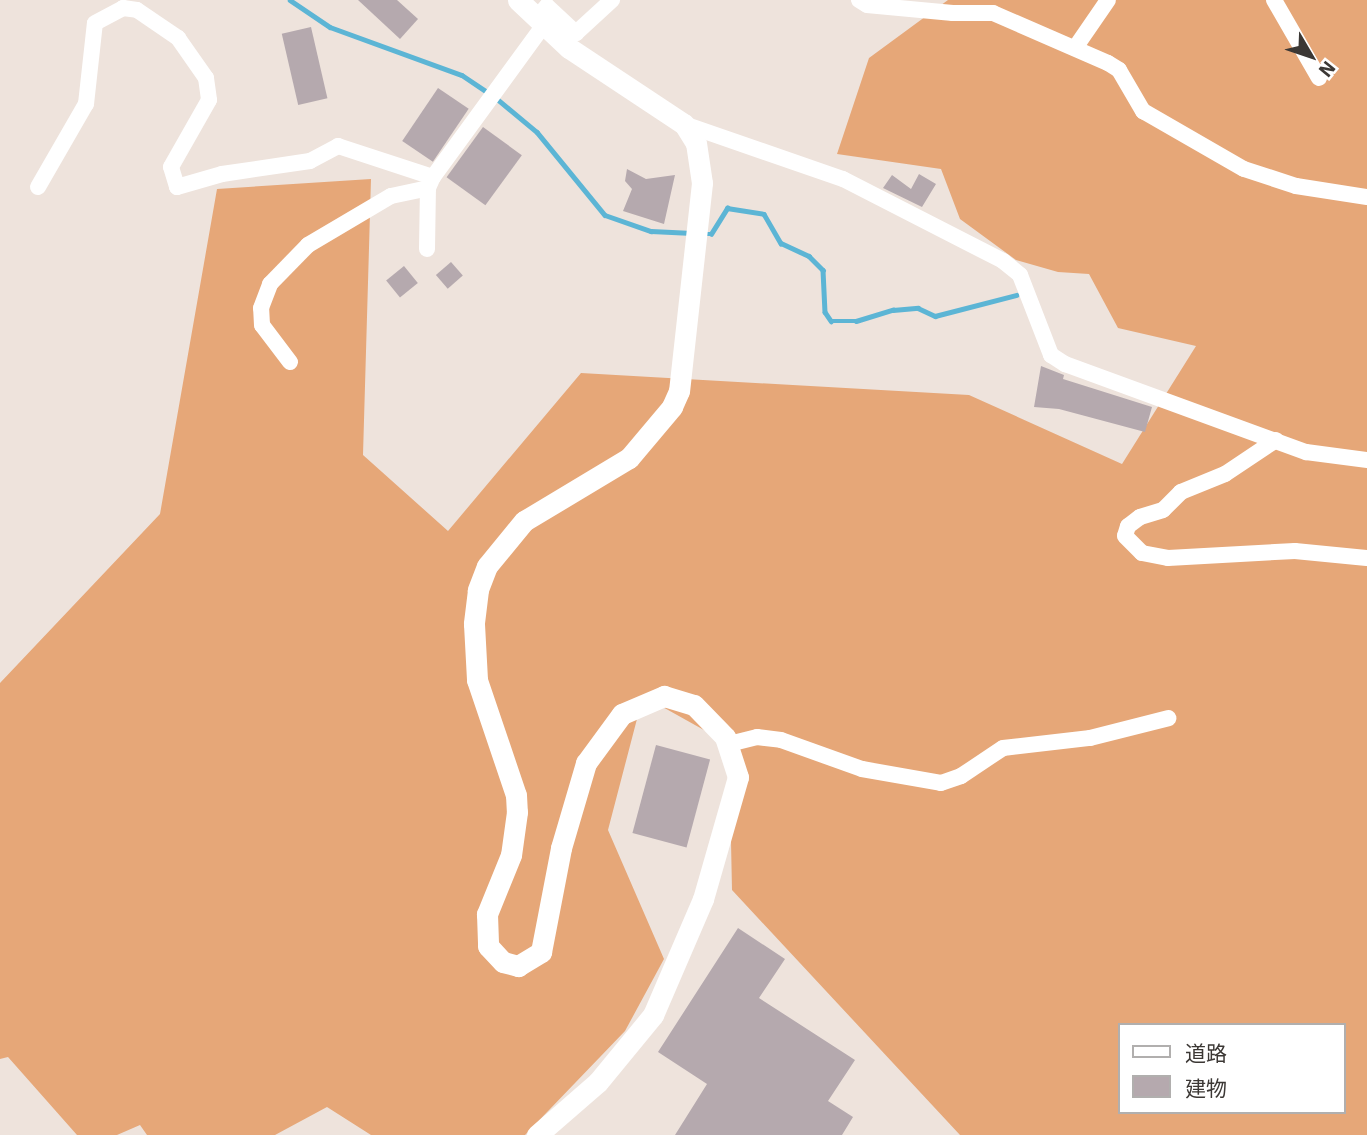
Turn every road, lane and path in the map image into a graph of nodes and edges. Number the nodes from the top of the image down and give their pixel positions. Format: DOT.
graph roads {
  1 [pos="518,0"];
  2 [pos="611,0"];
  3 [pos="859,0"];
  4 [pos="1108,0"];
  5 [pos="1274,0"];
  6 [pos="539,22"];
  7 [pos="1075,48"];
  8 [pos="1318,78"];
  9 [pos="684,124"];
  10 [pos="430,183"];
  11 [pos="38,187"];
  12 [pos="1367,197"];
  13 [pos="427,249"];
  14 [pos="290,362"];
  15 [pos="1276,440"];
  16 [pos="1367,460"];
  17 [pos="1367,558"];
  18 [pos="1169,718"];
  19 [pos="729,744"];
  20 [pos="537,1135"];
  1 -- 6 [label="street"];
  2 -- 6 [label="street"];
  3 -- 7 [label="street"];
  4 -- 7 [label="street"];
  5 -- 8 [label="street"];
  6 -- 9 [label="street"];
  6 -- 10 [label="street"];
  7 -- 12 [label="street"];
  9 -- 15 [label="street"];
  9 -- 19 [label="street"];
  10 -- 11 [label="street"];
  10 -- 13 [label="street"];
  10 -- 14 [label="street"];
  15 -- 16 [label="street"];
  15 -- 17 [label="street"];
  18 -- 19 [label="street"];
  19 -- 20 [label="street"];
}
